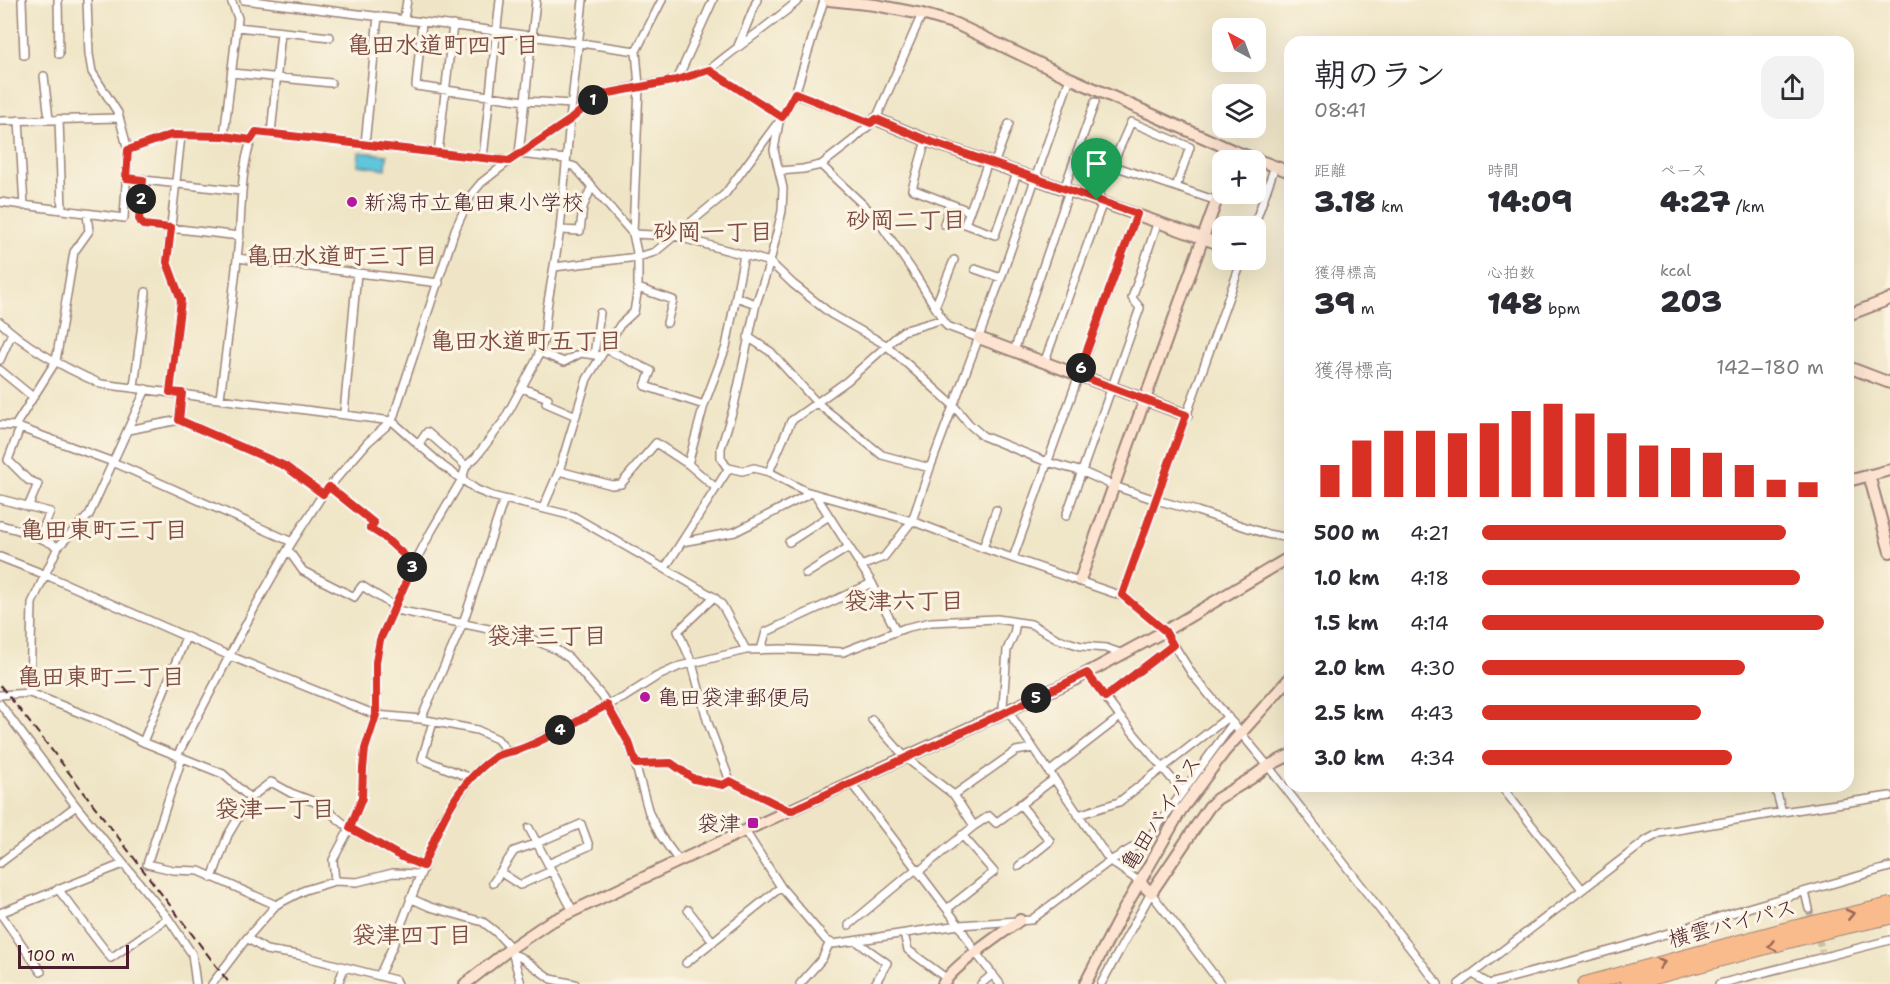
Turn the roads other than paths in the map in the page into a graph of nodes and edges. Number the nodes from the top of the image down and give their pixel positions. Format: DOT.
graph roads {
  1 [pos="22,0"];
  2 [pos="58,0"];
  3 [pos="87,0"];
  4 [pos="231,0"];
  5 [pos="244,0"];
  6 [pos="407,0"];
  7 [pos="500,0"];
  8 [pos="536,0"];
  9 [pos="583,0"];
  10 [pos="662,0"];
  11 [pos="713,0"];
  12 [pos="757,0"];
  13 [pos="799,0"];
  14 [pos="824,0"];
  15 [pos="829,0"];
  16 [pos="296,3"];
  17 [pos="922,14"];
  18 [pos="378,16"];
  19 [pos="404,20"];
  20 [pos="422,22"];
  21 [pos="453,25"];
  22 [pos="237,27"];
  23 [pos="496,31"];
  24 [pos="281,32"];
  25 [pos="532,36"];
  26 [pos="330,37"];
  27 [pos="578,42"];
  28 [pos="738,46"];
  29 [pos="636,51"];
  30 [pos="59,54"];
  31 [pos="24,55"];
  32 [pos="709,70"];
  33 [pos="232,72"];
  34 [pos="44,76"];
  35 [pos="276,77"];
  36 [pos="1070,78"];
  37 [pos="677,80"];
  38 [pos="331,83"];
  39 [pos="639,86"];
  40 [pos="446,89"];
  41 [pos="795,93"];
  42 [pos="489,95"];
  43 [pos="525,100"];
  44 [pos="1095,102"];
  45 [pos="572,104"];
  46 [pos="118,118"];
  47 [pos="49,119"];
  48 [pos="59,119"];
  49 [pos="19,120"];
  50 [pos="570,120"];
  51 [pos="780,120"];
  52 [pos="0,121"];
  53 [pos="873,121"];
  54 [pos="1008,124"];
  55 [pos="270,134"];
  56 [pos="181,136"];
  57 [pos="224,136"];
  58 [pos="251,140"];
  59 [pos="926,140"];
  60 [pos="365,144"];
  61 [pos="128,150"];
  62 [pos="1220,150"];
  63 [pos="438,153"];
  64 [pos="519,154"];
  65 [pos="483,158"];
  66 [pos="509,161"];
  67 [pos="566,162"];
  68 [pos="991,163"];
  69 [pos="1266,164"];
  70 [pos="820,165"];
  71 [pos="1111,165"];
  72 [pos="1275,166"];
  73 [pos="1284,170"];
  74 [pos="780,171"];
  75 [pos="1017,173"];
  76 [pos="126,178"];
  77 [pos="1035,179"];
  78 [pos="143,180"];
  79 [pos="176,183"];
  80 [pos="592,186"];
  81 [pos="1176,187"];
  82 [pos="1067,190"];
  83 [pos="242,191"];
  84 [pos="1212,199"];
  85 [pos="1100,201"];
  86 [pos="0,202"];
  87 [pos="951,204"];
  88 [pos="1216,204"];
  89 [pos="24,206"];
  90 [pos="62,210"];
  91 [pos="969,211"];
  92 [pos="87,214"];
  93 [pos="1137,214"];
  94 [pos="1258,216"];
  95 [pos="1158,221"];
  96 [pos="944,224"];
  97 [pos="171,228"];
  98 [pos="560,230"];
  99 [pos="633,234"];
  100 [pos="240,236"];
  101 [pos="675,236"];
  102 [pos="1203,238"];
  103 [pos="1212,241"];
  104 [pos="744,255"];
  105 [pos="638,256"];
  106 [pos="237,258"];
  107 [pos="954,260"];
  108 [pos="770,262"];
  109 [pos="554,267"];
  110 [pos="975,269"];
  111 [pos="1238,270"];
  112 [pos="357,273"];
  113 [pos="1001,278"];
  114 [pos="439,283"];
  115 [pos="638,288"];
  116 [pos="146,292"];
  117 [pos="736,297"];
  118 [pos="1890,299"];
  119 [pos="756,304"];
  120 [pos="935,307"];
  121 [pos="600,313"];
  122 [pos="1854,313"];
  123 [pos="943,319"];
  124 [pos="0,322"];
  125 [pos="667,323"];
  126 [pos="12,333"];
  127 [pos="748,337"];
  128 [pos="979,339"];
  129 [pos="886,345"];
  130 [pos="1014,351"];
  131 [pos="539,352"];
  132 [pos="600,354"];
  133 [pos="0,360"];
  134 [pos="56,361"];
  135 [pos="1044,363"];
  136 [pos="1854,369"];
  137 [pos="0,370"];
  138 [pos="1078,375"];
  139 [pos="1890,382"];
  140 [pos="134,387"];
  141 [pos="522,388"];
  142 [pos="1113,388"];
  143 [pos="146,389"];
  144 [pos="170,392"];
  145 [pos="182,393"];
  146 [pos="33,397"];
  147 [pos="220,398"];
  148 [pos="1145,400"];
  149 [pos="817,403"];
  150 [pos="704,405"];
  151 [pos="954,406"];
  152 [pos="344,413"];
  153 [pos="1186,415"];
  154 [pos="576,416"];
  155 [pos="179,420"];
  156 [pos="392,421"];
  157 [pos="0,425"];
  158 [pos="18,427"];
  159 [pos="128,430"];
  160 [pos="418,445"];
  161 [pos="113,462"];
  162 [pos="1047,462"];
  163 [pos="688,464"];
  164 [pos="466,466"];
  165 [pos="729,468"];
  166 [pos="930,468"];
  167 [pos="1890,470"];
  168 [pos="559,471"];
  169 [pos="769,472"];
  170 [pos="1083,472"];
  171 [pos="1869,475"];
  172 [pos="462,479"];
  173 [pos="1854,479"];
  174 [pos="1114,486"];
  175 [pos="329,487"];
  176 [pos="716,488"];
  177 [pos="813,493"];
  178 [pos="323,494"];
  179 [pos="0,499"];
  180 [pos="504,499"];
  181 [pos="1156,500"];
  182 [pos="28,507"];
  183 [pos="543,508"];
  184 [pos="996,510"];
  185 [pos="829,516"];
  186 [pos="1066,516"];
  187 [pos="912,521"];
  188 [pos="0,525"];
  189 [pos="40,536"];
  190 [pos="1284,537"];
  191 [pos="292,542"];
  192 [pos="682,542"];
  193 [pos="789,542"];
  194 [pos="58,547"];
  195 [pos="849,547"];
  196 [pos="984,548"];
  197 [pos="288,550"];
  198 [pos="1890,552"];
  199 [pos="0,557"];
  200 [pos="1012,558"];
  201 [pos="1284,561"];
  202 [pos="414,564"];
  203 [pos="861,566"];
  204 [pos="665,568"];
  205 [pos="806,574"];
  206 [pos="46,575"];
  207 [pos="1080,580"];
  208 [pos="872,583"];
  209 [pos="1122,595"];
  210 [pos="714,597"];
  211 [pos="393,608"];
  212 [pos="1016,622"];
  213 [pos="464,623"];
  214 [pos="896,631"];
  215 [pos="1165,631"];
  216 [pos="186,637"];
  217 [pos="1173,645"];
  218 [pos="746,650"];
  219 [pos="761,650"];
  220 [pos="1123,654"];
  221 [pos="230,656"];
  222 [pos="692,663"];
  223 [pos="1087,673"];
  224 [pos="1284,684"];
  225 [pos="30,693"];
  226 [pos="0,695"];
  227 [pos="1105,697"];
  228 [pos="0,705"];
  229 [pos="607,705"];
  230 [pos="1008,711"];
  231 [pos="376,715"];
  232 [pos="1120,717"];
  233 [pos="1227,717"];
  234 [pos="421,719"];
  235 [pos="872,720"];
  236 [pos="433,722"];
  237 [pos="1233,723"];
  238 [pos="1240,732"];
  239 [pos="143,742"];
  240 [pos="1033,748"];
  241 [pos="508,752"];
  242 [pos="180,757"];
  243 [pos="906,758"];
  244 [pos="1284,758"];
  245 [pos="636,764"];
  246 [pos="1268,766"];
  247 [pos="1162,767"];
  248 [pos="1052,775"];
  249 [pos="471,778"];
  250 [pos="730,781"];
  251 [pos="851,783"];
  252 [pos="1284,787"];
  253 [pos="1182,791"];
  254 [pos="1288,792"];
  255 [pos="1506,792"];
  256 [pos="1777,792"];
  257 [pos="954,795"];
  258 [pos="1890,796"];
  259 [pos="250,798"];
  260 [pos="1020,804"];
  261 [pos="76,806"];
  262 [pos="790,811"];
  263 [pos="1782,812"];
  264 [pos="1078,815"];
  265 [pos="974,826"];
  266 [pos="350,828"];
  267 [pos="529,828"];
  268 [pos="746,831"];
  269 [pos="962,835"];
  270 [pos="537,843"];
  271 [pos="679,861"];
  272 [pos="1110,861"];
  273 [pos="0,863"];
  274 [pos="123,864"];
  275 [pos="1019,866"];
  276 [pos="550,867"];
  277 [pos="1890,867"];
  278 [pos="422,870"];
  279 [pos="917,871"];
  280 [pos="500,872"];
  281 [pos="212,878"];
  282 [pos="335,881"];
  283 [pos="1140,882"];
  284 [pos="493,883"];
  285 [pos="781,887"];
  286 [pos="1582,889"];
  287 [pos="58,890"];
  288 [pos="1805,892"];
  289 [pos="1151,893"];
  290 [pos="410,898"];
  291 [pos="276,905"];
  292 [pos="1890,905"];
  293 [pos="947,909"];
  294 [pos="1809,909"];
  295 [pos="688,910"];
  296 [pos="573,911"];
  297 [pos="1890,917"];
  298 [pos="168,918"];
  299 [pos="1020,920"];
  300 [pos="849,925"];
  301 [pos="959,925"];
  302 [pos="904,934"];
  303 [pos="247,938"];
  304 [pos="1890,940"];
  305 [pos="856,941"];
  306 [pos="713,942"];
  307 [pos="830,942"];
  308 [pos="512,951"];
  309 [pos="976,953"];
  310 [pos="686,963"];
  311 [pos="344,968"];
  312 [pos="41,972"];
  313 [pos="993,974"];
  314 [pos="1473,974"];
  315 [pos="379,976"];
  316 [pos="945,981"];
  317 [pos="196,984"];
  318 [pos="212,984"];
  319 [pos="338,984"];
  320 [pos="397,984"];
  321 [pos="465,984"];
  322 [pos="521,984"];
  323 [pos="575,984"];
  324 [pos="800,984"];
  325 [pos="875,984"];
  326 [pos="981,984"];
  327 [pos="1000,984"];
  328 [pos="1085,984"];
  329 [pos="1101,984"];
  330 [pos="1221,984"];
  331 [pos="1437,984"];
  332 [pos="1459,984"];
  333 [pos="1585,984"];
  334 [pos="1628,984"];
  335 [pos="1719,984"];
  1 -- 31 [label="street"];
  2 -- 30 [label="street"];
  3 -- 46 [label="street"];
  4 -- 22 [label="street"];
  5 -- 16 [label="street"];
  6 -- 19 [label="street"];
  7 -- 23 [label="street"];
  8 -- 25 [label="street"];
  9 -- 27 [label="street"];
  10 -- 29 [label="street"];
  11 -- 37 [label="street"];
  12 -- 28 [label="street"];
  13 -- 28 [label="street"];
  14 -- 41 [label="street"];
  15 -- 17 [label="street"];
  16 -- 18 [label="street"];
  17 -- 36 [label="street"];
  17 -- 53 [label="street"];
  18 -- 19 [label="street"];
  18 -- 60 [label="street"];
  19 -- 20 [label="street"];
  20 -- 21 [label="street"];
  20 -- 40 [label="street"];
  21 -- 23 [label="street"];
  21 -- 40 [label="street"];
  22 -- 24 [label="street"];
  22 -- 33 [label="street"];
  23 -- 25 [label="street"];
  23 -- 42 [label="street"];
  24 -- 26 [label="street"];
  24 -- 35 [label="street"];
  25 -- 27 [label="street"];
  25 -- 43 [label="street"];
  27 -- 29 [label="street"];
  27 -- 45 [label="street"];
  28 -- 32 [label="street"];
  29 -- 39 [label="street"];
  32 -- 37 [label="street"];
  32 -- 51 [label="street"];
  33 -- 35 [label="street"];
  33 -- 57 [label="street"];
  34 -- 47 [label="street"];
  35 -- 38 [label="street"];
  35 -- 55 [label="street"];
  36 -- 62 [label="street"];
  36 -- 77 [label="street"];
  37 -- 39 [label="street"];
  39 -- 50 [label="street"];
  39 -- 99 [label="street"];
  40 -- 42 [label="street"];
  40 -- 63 [label="street"];
  41 -- 51 [label="street"];
  41 -- 53 [label="street"];
  42 -- 43 [label="street"];
  42 -- 65 [label="street"];
  43 -- 45 [label="street"];
  43 -- 64 [label="street"];
  44 -- 82 [label="street"];
  45 -- 50 [label="street"];
  46 -- 48 [label="street"];
  46 -- 61 [label="street"];
  47 -- 48 [label="street"];
  47 -- 49 [label="street"];
  48 -- 90 [label="street"];
  49 -- 52 [label="street"];
  49 -- 89 [label="street"];
  50 -- 64 [label="street"];
  50 -- 67 [label="street"];
  51 -- 74 [label="street"];
  51 -- 101 [label="street"];
  53 -- 59 [label="street"];
  53 -- 70 [label="street"];
  54 -- 68 [label="street"];
  55 -- 58 [label="street"];
  55 -- 60 [label="street"];
  56 -- 57 [label="street"];
  56 -- 61 [label="street"];
  56 -- 79 [label="street"];
  57 -- 58 [label="street"];
  58 -- 83 [label="street"];
  59 -- 68 [label="street"];
  59 -- 87 [label="street"];
  60 -- 63 [label="street"];
  61 -- 76 [label="street"];
  63 -- 65 [label="street"];
  64 -- 66 [label="street"];
  64 -- 67 [label="street"];
  65 -- 66 [label="street"];
  66 -- 114 [label="street"];
  67 -- 80 [label="street"];
  67 -- 98 [label="street"];
  68 -- 75 [label="street"];
  68 -- 91 [label="street"];
  69 -- 72 [label="street"];
  70 -- 74 [label="street"];
  70 -- 120 [label="street"];
  71 -- 81 [label="street"];
  71 -- 81 [label="street"];
  71 -- 85 [label="street"];
  72 -- 73 [label="street"];
  72 -- 94 [label="street"];
  74 -- 108 [label="street"];
  75 -- 77 [label="street"];
  75 -- 91 [label="street"];
  76 -- 78 [label="street"];
  76 -- 92 [label="street"];
  77 -- 82 [label="street"];
  77 -- 113 [label="street"];
  78 -- 79 [label="street"];
  78 -- 97 [label="street"];
  79 -- 83 [label="street"];
  79 -- 97 [label="street"];
  80 -- 98 [label="street"];
  80 -- 99 [label="street"];
  81 -- 84 [label="street"];
  82 -- 85 [label="street"];
  82 -- 130 [label="street"];
  83 -- 100 [label="street"];
  85 -- 93 [label="street"];
  85 -- 135 [label="street"];
  86 -- 89 [label="street"];
  87 -- 91 [label="street"];
  87 -- 96 [label="street"];
  88 -- 102 [label="street"];
  89 -- 90 [label="street"];
  90 -- 92 [label="street"];
  92 -- 134 [label="street"];
  93 -- 95 [label="street"];
  93 -- 138 [label="street"];
  95 -- 102 [label="street"];
  95 -- 142 [label="street"];
  97 -- 100 [label="street"];
  97 -- 144 [label="street"];
  98 -- 109 [label="street"];
  99 -- 101 [label="street"];
  99 -- 105 [label="street"];
  100 -- 106 [label="street"];
  101 -- 104 [label="street"];
  101 -- 105 [label="street"];
  102 -- 103 [label="street"];
  102 -- 148 [label="street"];
  104 -- 108 [label="street"];
  104 -- 117 [label="street"];
  105 -- 109 [label="street"];
  105 -- 115 [label="street"];
  106 -- 112 [label="street"];
  106 -- 147 [label="street"];
  107 -- 120 [label="street"];
  108 -- 119 [label="street"];
  108 -- 129 [label="street"];
  109 -- 131 [label="street"];
  110 -- 113 [label="street"];
  111 -- 153 [label="street"];
  112 -- 114 [label="street"];
  112 -- 152 [label="street"];
  113 -- 128 [label="street"];
  114 -- 156 [label="street"];
  115 -- 125 [label="street"];
  115 -- 132 [label="street"];
  116 -- 140 [label="street"];
  117 -- 119 [label="street"];
  117 -- 150 [label="street"];
  118 -- 122 [label="street"];
  119 -- 127 [label="street"];
  120 -- 123 [label="street"];
  121 -- 132 [label="street"];
  123 -- 128 [label="street"];
  123 -- 129 [label="street"];
  124 -- 126 [label="street"];
  126 -- 133 [label="street"];
  126 -- 134 [label="street"];
  127 -- 149 [label="street"];
  127 -- 165 [label="street"];
  128 -- 130 [label="street"];
  128 -- 151 [label="street"];
  129 -- 149 [label="street"];
  129 -- 151 [label="street"];
  130 -- 135 [label="street"];
  131 -- 132 [label="street"];
  131 -- 141 [label="street"];
  132 -- 150 [label="street"];
  132 -- 154 [label="street"];
  134 -- 140 [label="street"];
  134 -- 146 [label="street"];
  135 -- 138 [label="street"];
  136 -- 139 [label="street"];
  137 -- 146 [label="street"];
  138 -- 142 [label="street"];
  138 -- 162 [label="street"];
  140 -- 143 [label="street"];
  141 -- 154 [label="street"];
  141 -- 164 [label="street"];
  142 -- 148 [label="street"];
  142 -- 170 [label="street"];
  143 -- 144 [label="street"];
  143 -- 159 [label="street"];
  144 -- 145 [label="street"];
  145 -- 147 [label="street"];
  145 -- 155 [label="street"];
  146 -- 158 [label="street"];
  147 -- 152 [label="street"];
  148 -- 153 [label="street"];
  148 -- 174 [label="street"];
  149 -- 166 [label="street"];
  149 -- 169 [label="street"];
  150 -- 163 [label="street"];
  151 -- 162 [label="street"];
  151 -- 166 [label="street"];
  152 -- 156 [label="street"];
  153 -- 181 [label="street"];
  154 -- 168 [label="street"];
  155 -- 159 [label="street"];
  155 -- 178 [label="street"];
  156 -- 160 [label="street"];
  156 -- 175 [label="street"];
  157 -- 158 [label="street"];
  158 -- 161 [label="street"];
  158 -- 182 [label="street"];
  159 -- 161 [label="street"];
  160 -- 164 [label="street"];
  160 -- 172 [label="street"];
  161 -- 191 [label="street"];
  161 -- 194 [label="street"];
  162 -- 170 [label="street"];
  162 -- 200 [label="street"];
  163 -- 168 [label="street"];
  163 -- 176 [label="street"];
  164 -- 172 [label="street"];
  165 -- 169 [label="street"];
  165 -- 176 [label="street"];
  166 -- 187 [label="street"];
  167 -- 171 [label="street"];
  168 -- 183 [label="street"];
  169 -- 177 [label="street"];
  170 -- 174 [label="street"];
  170 -- 186 [label="street"];
  171 -- 173 [label="street"];
  171 -- 198 [label="street"];
  172 -- 180 [label="street"];
  172 -- 202 [label="street"];
  174 -- 181 [label="street"];
  174 -- 207 [label="street"];
  175 -- 178 [label="street"];
  175 -- 202 [label="street"];
  176 -- 192 [label="street"];
  177 -- 185 [label="street"];
  177 -- 187 [label="street"];
  177 -- 192 [label="street"];
  178 -- 191 [label="street"];
  179 -- 182 [label="street"];
  180 -- 183 [label="street"];
  180 -- 213 [label="street"];
  181 -- 190 [label="street"];
  181 -- 209 [label="street"];
  182 -- 189 [label="street"];
  183 -- 204 [label="street"];
  184 -- 196 [label="street"];
  185 -- 193 [label="street"];
  185 -- 195 [label="street"];
  187 -- 196 [label="street"];
  187 -- 203 [label="street"];
  188 -- 189 [label="street"];
  189 -- 194 [label="street"];
  191 -- 197 [label="street"];
  192 -- 204 [label="street"];
  194 -- 206 [label="street"];
  195 -- 203 [label="street"];
  195 -- 205 [label="street"];
  196 -- 200 [label="street"];
  197 -- 211 [label="street"];
  197 -- 221 [label="street"];
  199 -- 206 [label="street"];
  200 -- 207 [label="street"];
  201 -- 215 [label="street"];
  202 -- 211 [label="street"];
  203 -- 208 [label="street"];
  204 -- 210 [label="street"];
  206 -- 216 [label="street"];
  206 -- 225 [label="street"];
  207 -- 209 [label="street"];
  208 -- 214 [label="street"];
  208 -- 219 [label="street"];
  209 -- 215 [label="street"];
  210 -- 218 [label="street"];
  210 -- 222 [label="street"];
  211 -- 213 [label="street"];
  211 -- 231 [label="street"];
  212 -- 214 [label="street"];
  212 -- 220 [label="street"];
  212 -- 230 [label="street"];
  213 -- 229 [label="street"];
  213 -- 234 [label="street"];
  214 -- 219 [label="street"];
  215 -- 217 [label="street"];
  215 -- 220 [label="street"];
  216 -- 221 [label="street"];
  216 -- 239 [label="street"];
  217 -- 227 [label="street"];
  217 -- 233 [label="street"];
  218 -- 219 [label="street"];
  218 -- 222 [label="street"];
  220 -- 223 [label="street"];
  221 -- 231 [label="street"];
  221 -- 242 [label="street"];
  222 -- 229 [label="street"];
  222 -- 250 [label="street"];
  223 -- 227 [label="street"];
  223 -- 230 [label="street"];
  224 -- 238 [label="street, 亀田バイパス"];
  225 -- 226 [label="street"];
  225 -- 239 [label="street"];
  227 -- 232 [label="street"];
  228 -- 261 [label="street"];
  229 -- 241 [label="street"];
  229 -- 245 [label="street"];
  230 -- 240 [label="street"];
  230 -- 243 [label="street"];
  231 -- 234 [label="street"];
  231 -- 266 [label="street"];
  232 -- 247 [label="street"];
  232 -- 248 [label="street"];
  233 -- 237 [label="street"];
  233 -- 247 [label="street"];
  234 -- 236 [label="street"];
  235 -- 243 [label="street"];
  236 -- 241 [label="street"];
  236 -- 249 [label="street"];
  237 -- 238 [label="street"];
  237 -- 253 [label="street"];
  238 -- 246 [label="street"];
  238 -- 283 [label="street, 亀田バイパス"];
  239 -- 242 [label="street"];
  240 -- 248 [label="street"];
  240 -- 257 [label="street"];
  241 -- 249 [label="street"];
  242 -- 259 [label="street"];
  242 -- 281 [label="street"];
  243 -- 251 [label="street"];
  243 -- 257 [label="street"];
  244 -- 246 [label="street"];
  245 -- 250 [label="street"];
  245 -- 271 [label="street"];
  246 -- 252 [label="street"];
  246 -- 289 [label="street"];
  247 -- 253 [label="street"];
  247 -- 264 [label="street"];
  248 -- 260 [label="street"];
  248 -- 264 [label="street"];
  249 -- 278 [label="street"];
  250 -- 262 [label="street"];
  251 -- 262 [label="street"];
  251 -- 279 [label="street"];
  253 -- 272 [label="street"];
  254 -- 331 [label="street"];
  255 -- 286 [label="street"];
  256 -- 263 [label="street"];
  257 -- 265 [label="street"];
  258 -- 263 [label="street"];
  259 -- 266 [label="street"];
  259 -- 281 [label="street"];
  260 -- 265 [label="street"];
  260 -- 275 [label="street"];
  261 -- 273 [label="street"];
  261 -- 274 [label="street"];
  262 -- 268 [label="street"];
  263 -- 286 [label="street"];
  264 -- 272 [label="street"];
  265 -- 269 [label="street"];
  266 -- 278 [label="street"];
  266 -- 282 [label="street"];
  267 -- 270 [label="street"];
  268 -- 271 [label="street"];
  268 -- 285 [label="street"];
  269 -- 279 [label="street"];
  269 -- 293 [label="street"];
  270 -- 276 [label="street"];
  270 -- 276 [label="street"];
  270 -- 280 [label="street"];
  271 -- 296 [label="street"];
  272 -- 283 [label="street"];
  272 -- 299 [label="street"];
  274 -- 287 [label="street"];
  274 -- 298 [label="street"];
  276 -- 280 [label="street"];
  276 -- 296 [label="street"];
  277 -- 288 [label="street"];
  278 -- 282 [label="street"];
  278 -- 290 [label="street"];
  279 -- 293 [label="street"];
  279 -- 300 [label="street"];
  280 -- 284 [label="street"];
  281 -- 291 [label="street"];
  282 -- 291 [label="street"];
  283 -- 289 [label="street"];
  283 -- 328 [label="street, 亀田バイパス"];
  285 -- 306 [label="street"];
  285 -- 307 [label="street"];
  286 -- 314 [label="street"];
  287 -- 298 [label="street"];
  287 -- 312 [label="street"];
  288 -- 294 [label="street"];
  288 -- 314 [label="street"];
  289 -- 329 [label="street"];
  289 -- 330 [label="street"];
  290 -- 308 [label="street"];
  290 -- 315 [label="street"];
  291 -- 303 [label="street"];
  333 -- 292 [label="highway, 横雲バイパス, one-way"];
  293 -- 301 [label="street"];
  295 -- 306 [label="street"];
  296 -- 308 [label="street"];
  297 -- 334 [label="highway, 横雲バイパス, one-way"];
  298 -- 317 [label="street"];
  299 -- 301 [label="street"];
  299 -- 309 [label="street"];
  301 -- 302 [label="street"];
  301 -- 309 [label="street"];
  302 -- 305 [label="street"];
  302 -- 316 [label="street"];
  303 -- 311 [label="street"];
  303 -- 318 [label="street"];
  304 -- 335 [label="street"];
  305 -- 307 [label="street"];
  305 -- 325 [label="street"];
  306 -- 310 [label="street"];
  307 -- 324 [label="street"];
  308 -- 321 [label="street"];
  308 -- 322 [label="street"];
  308 -- 323 [label="street"];
  309 -- 313 [label="street"];
  309 -- 316 [label="street"];
  311 -- 315 [label="street"];
  311 -- 319 [label="street"];
  313 -- 326 [label="street"];
  313 -- 327 [label="street"];
  314 -- 332 [label="street"];
  315 -- 320 [label="street"];
}
